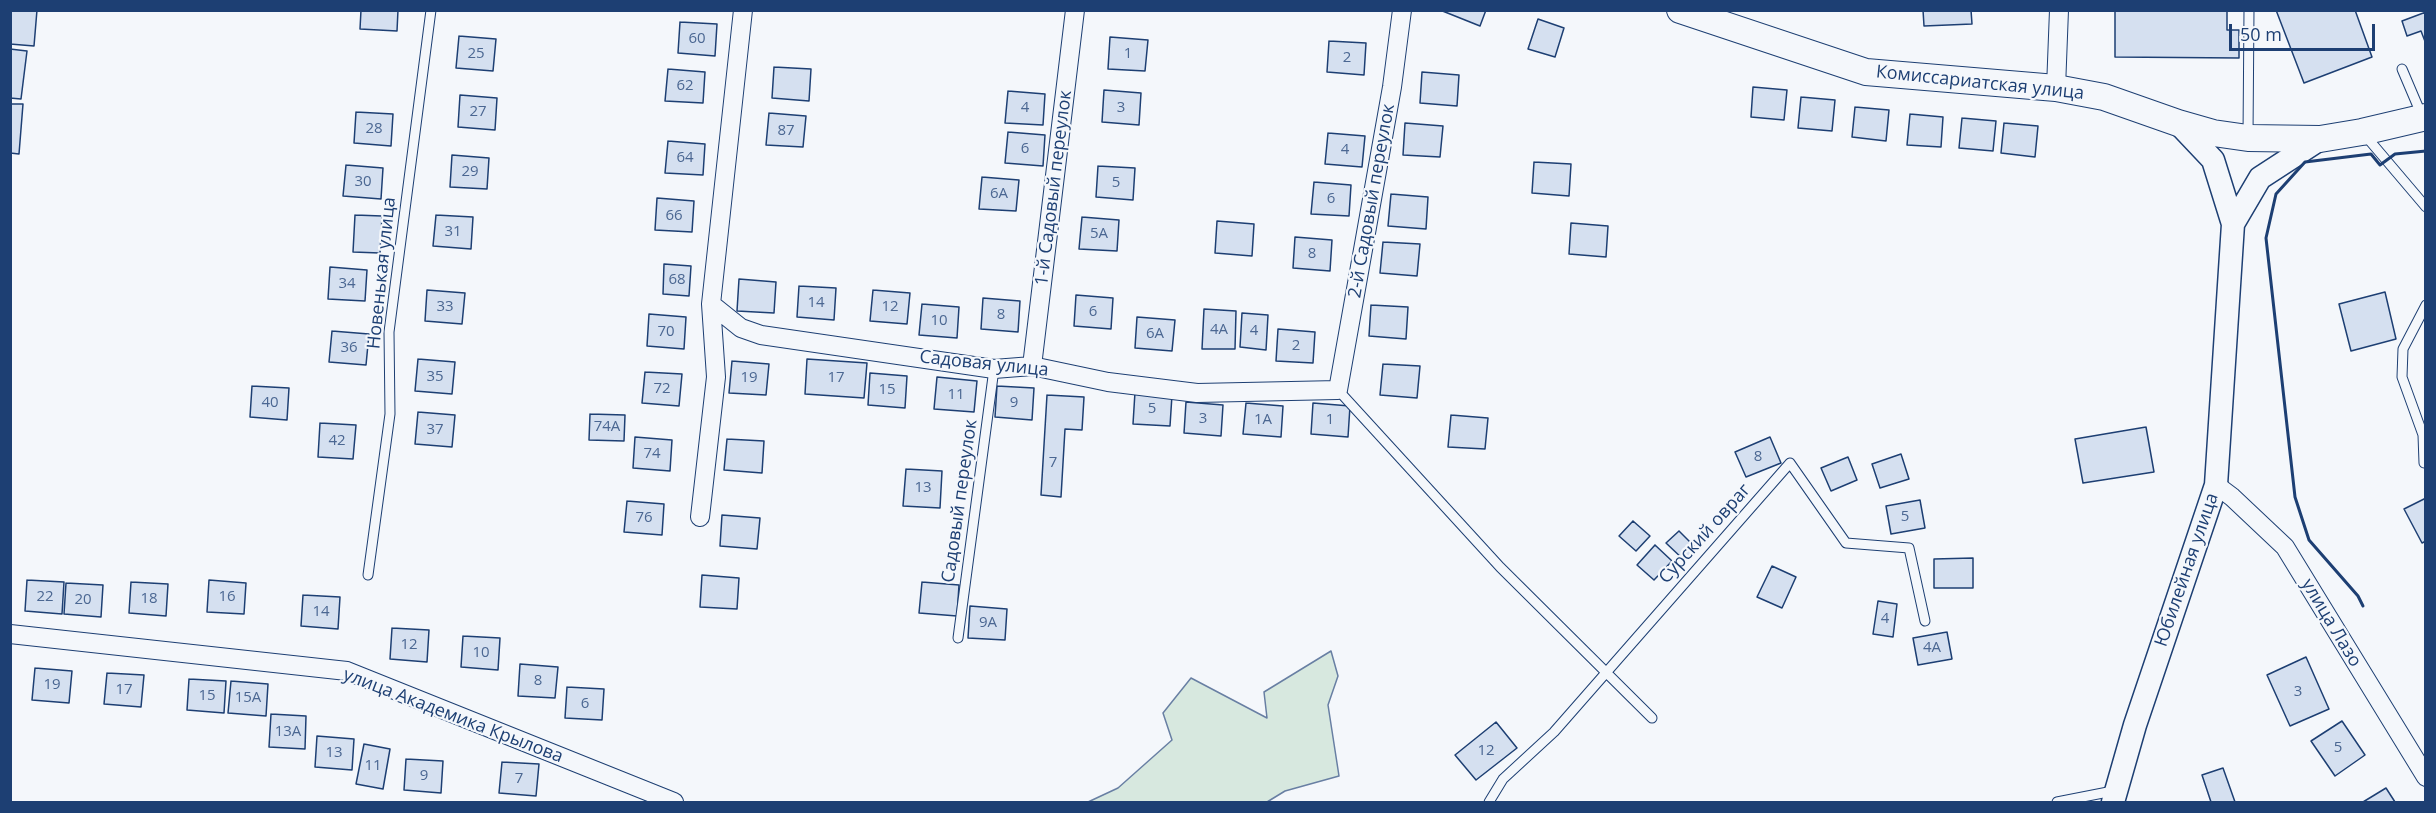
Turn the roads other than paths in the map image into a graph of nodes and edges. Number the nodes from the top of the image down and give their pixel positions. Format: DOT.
graph roads {
  1 [pos="431,10"];
  2 [pos="743,10"];
  3 [pos="1076,10"];
  4 [pos="1402,10"];
  5 [pos="1680,10"];
  6 [pos="2059,10"];
  7 [pos="2249,10"];
  8 [pos="1722,18"];
  9 [pos="2402,69"];
  10 [pos="2056,88"];
  11 [pos="2424,117"];
  12 [pos="2178,123"];
  13 [pos="2362,132"];
  14 [pos="2248,138"];
  15 [pos="2320,139"];
  16 [pos="2426,207"];
  17 [pos="2233,224"];
  18 [pos="711,304"];
  19 [pos="2426,305"];
  20 [pos="1032,366"];
  21 [pos="994,369"];
  22 [pos="1338,390"];
  23 [pos="2424,463"];
  24 [pos="2216,485"];
  25 [pos="700,517"];
  26 [pos="368,575"];
  27 [pos="1925,621"];
  28 [pos="10,634"];
  29 [pos="958,638"];
  30 [pos="1605,672"];
  31 [pos="1652,718"];
  32 [pos="2426,777"];
  33 [pos="2114,797"];
  34 [pos="674,802"];
  35 [pos="1489,802"];
  36 [pos="2057,802"];
  1 -- 26 [label="lane, Новенькая улица"];
  2 -- 18 [label="street"];
  3 -- 20 [label="street, 1-й Садовый переулок"];
  4 -- 22 [label="street, 2-й Садовый переулок"];
  5 -- 8 [label="main road, Комиссариатская улица"];
  6 -- 10 [label="street"];
  7 -- 14 [label="lane"];
  8 -- 10 [label="main road, Комиссариатская улица"];
  9 -- 11 [label="lane"];
  10 -- 12 [label="main road, Комиссариатская улица"];
  11 -- 13 [label="main road, Комиссариатская улица"];
  12 -- 14 [label="main road, Комиссариатская улица"];
  12 -- 17 [label="street"];
  13 -- 15 [label="main road, Комиссариатская улица"];
  13 -- 16 [label="lane"];
  14 -- 15 [label="main road, Комиссариатская улица"];
  15 -- 17 [label="street, Комиссариатская улица"];
  17 -- 24 [label="street, Юбилейная улица"];
  18 -- 21 [label="street, Садовая улица"];
  18 -- 25 [label="street"];
  19 -- 23 [label="lane"];
  20 -- 21 [label="street, Садовая улица"];
  20 -- 22 [label="street, Садовая улица"];
  21 -- 29 [label="lane, Садовый переулок"];
  22 -- 30 [label="lane"];
  24 -- 32 [label="street, улица Лазо"];
  24 -- 33 [label="street, Юбилейная улица"];
  27 -- 30 [label="lane, Сурский овраг"];
  28 -- 34 [label="street, улица Академика Крылова"];
  30 -- 31 [label="lane"];
  30 -- 35 [label="lane, Сурский овраг"];
  33 -- 36 [label="lane"];
}
